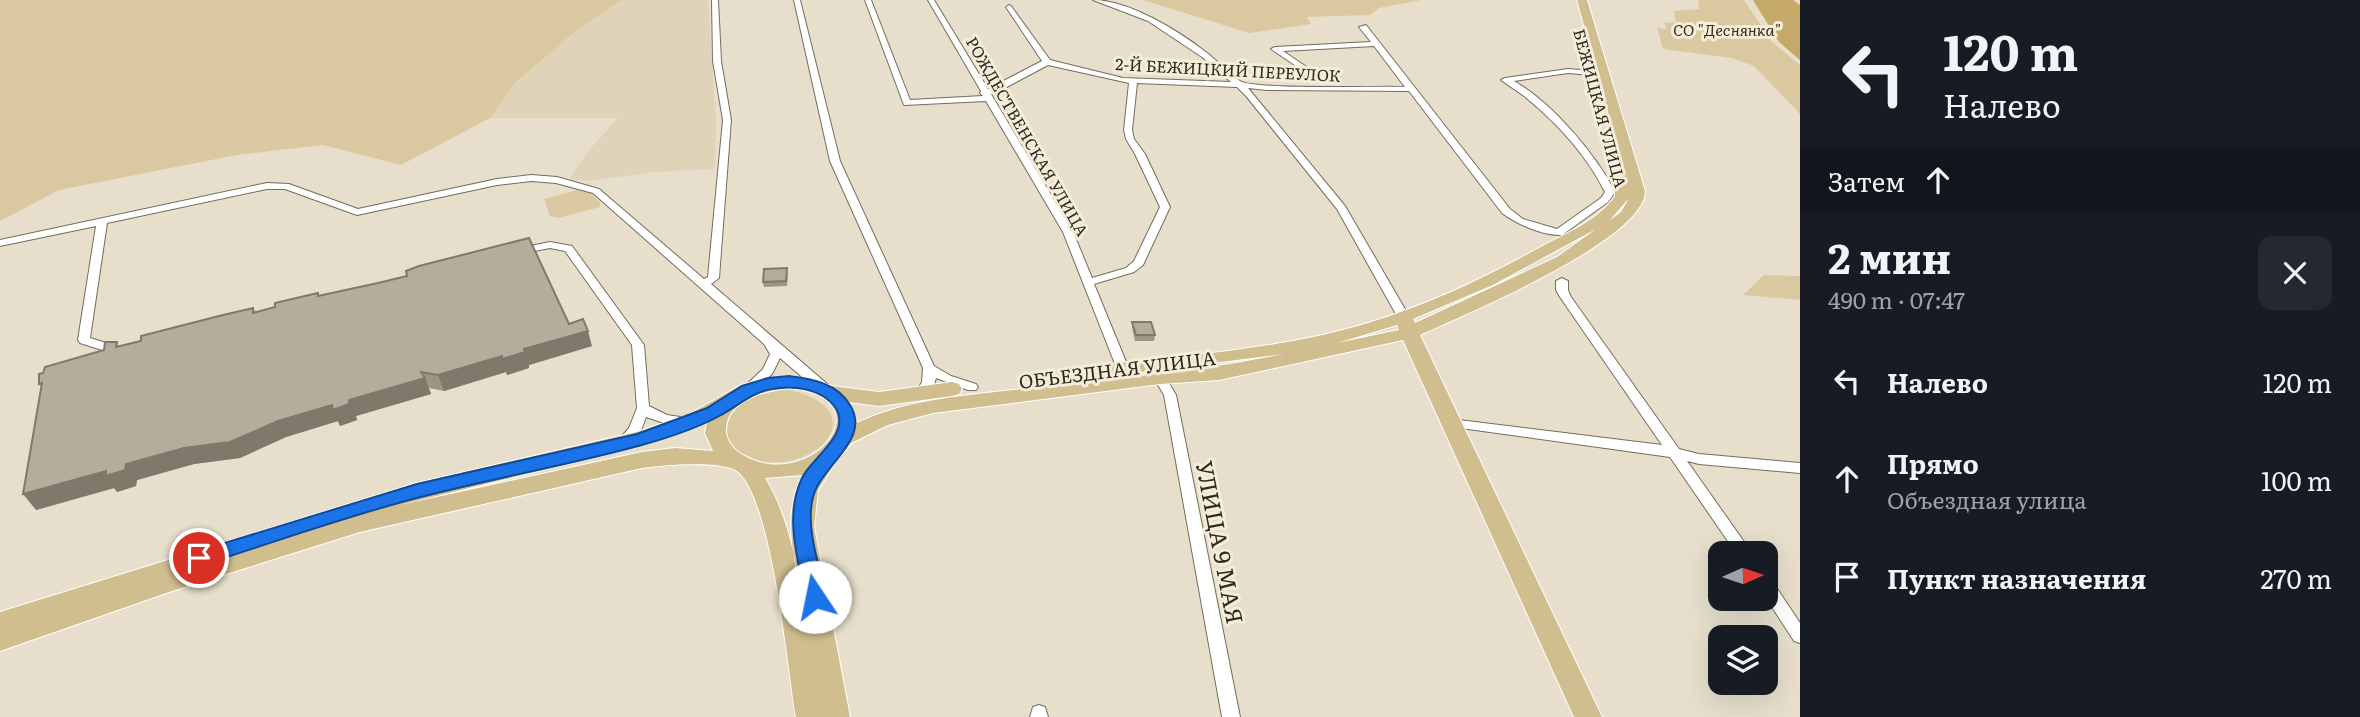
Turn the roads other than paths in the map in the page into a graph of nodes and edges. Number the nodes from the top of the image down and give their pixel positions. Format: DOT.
graph roads {
  1 [pos="715,0"];
  2 [pos="797,0"];
  3 [pos="868,0"];
  4 [pos="931,0"];
  5 [pos="1096,0"];
  6 [pos="1572,0"];
  7 [pos="1582,0"];
  8 [pos="1009,7"];
  9 [pos="1363,27"];
  10 [pos="1376,44"];
  11 [pos="1046,62"];
  12 [pos="1305,70"];
  13 [pos="1592,73"];
  14 [pos="1133,80"];
  15 [pos="1241,86"];
  16 [pos="1410,89"];
  17 [pos="986,95"];
  18 [pos="102,220"];
  19 [pos="0,243"];
  20 [pos="512,252"];
  21 [pos="1562,281"];
  22 [pos="1089,282"];
  23 [pos="704,284"];
  24 [pos="1406,324"];
  25 [pos="769,342"];
  26 [pos="131,349"];
  27 [pos="929,368"];
  28 [pos="1123,369"];
  29 [pos="1160,378"];
  30 [pos="972,387"];
  31 [pos="828,392"];
  32 [pos="922,394"];
  33 [pos="740,395"];
  34 [pos="643,408"];
  35 [pos="693,421"];
  36 [pos="1451,424"];
  37 [pos="623,443"];
  38 [pos="837,446"];
  39 [pos="1675,454"];
  40 [pos="740,463"];
  41 [pos="1800,468"];
  42 [pos="1736,541"];
  43 [pos="1778,603"];
  44 [pos="0,623"];
  45 [pos="1800,636"];
  46 [pos="0,640"];
  47 [pos="810,717"];
  48 [pos="836,717"];
  49 [pos="1231,717"];
  50 [pos="1588,717"];
  1 -- 23 [label="street"];
  2 -- 27 [label="street"];
  3 -- 17 [label="street"];
  4 -- 17 [label="street, РОЖДЕСТВЕНСКАЯ УЛИЦА"];
  5 -- 15 [label="street"];
  6 -- 13 [label="main road, БЕЖИЦКАЯ УЛИЦА"];
  7 -- 24 [label="main road, БЕЖИЦКАЯ УЛИЦА"];
  8 -- 11 [label="street"];
  9 -- 10 [label="street"];
  10 -- 12 [label="street"];
  10 -- 16 [label="street"];
  11 -- 14 [label="street, 2-Й БЕЖИЦКИЙ ПЕРЕУЛОК"];
  11 -- 17 [label="street"];
  13 -- 16 [label="street"];
  13 -- 24 [label="main road, БЕЖИЦКАЯ УЛИЦА"];
  14 -- 15 [label="street, 2-Й БЕЖИЦКИЙ ПЕРЕУЛОК"];
  14 -- 22 [label="street"];
  15 -- 16 [label="street, 2-Й БЕЖИЦКИЙ ПЕРЕУЛОК"];
  15 -- 24 [label="street"];
  17 -- 22 [label="street, РОЖДЕСТВЕНСКАЯ УЛИЦА"];
  18 -- 19 [label="street"];
  18 -- 23 [label="street"];
  18 -- 26 [label="street"];
  20 -- 34 [label="street"];
  21 -- 39 [label="street"];
  22 -- 28 [label="street, РОЖДЕСТВЕНСКАЯ УЛИЦА"];
  23 -- 25 [label="street"];
  24 -- 28 [label="main road, ОБЪЕЗДНАЯ УЛИЦА"];
  24 -- 29 [label="main road, ОБЪЕЗДНАЯ УЛИЦА"];
  24 -- 36 [label="main road"];
  25 -- 31 [label="street"];
  25 -- 33 [label="street"];
  27 -- 30 [label="street"];
  27 -- 32 [label="street"];
  28 -- 30 [label="main road, ОБЪЕЗДНАЯ УЛИЦА"];
  29 -- 38 [label="main road, ОБЪЕЗДНАЯ УЛИЦА"];
  29 -- 49 [label="street, УЛИЦА 9 МАЯ"];
  30 -- 32 [label="main road, ОБЪЕЗДНАЯ УЛИЦА"];
  31 -- 32 [label="main road, ОБЪЕЗДНАЯ УЛИЦА"];
  31 -- 33 [label="main road"];
  31 -- 38 [label="main road"];
  33 -- 35 [label="main road"];
  33 -- 40 [label="main road"];
  34 -- 35 [label="street"];
  34 -- 37 [label="street"];
  35 -- 37 [label="main road"];
  36 -- 39 [label="street"];
  36 -- 50 [label="main road"];
  37 -- 44 [label="main road"];
  38 -- 40 [label="main road"];
  38 -- 48 [label="main road"];
  39 -- 41 [label="street"];
  39 -- 42 [label="street"];
  40 -- 46 [label="main road"];
  40 -- 47 [label="main road"];
  43 -- 45 [label="street"];
}
